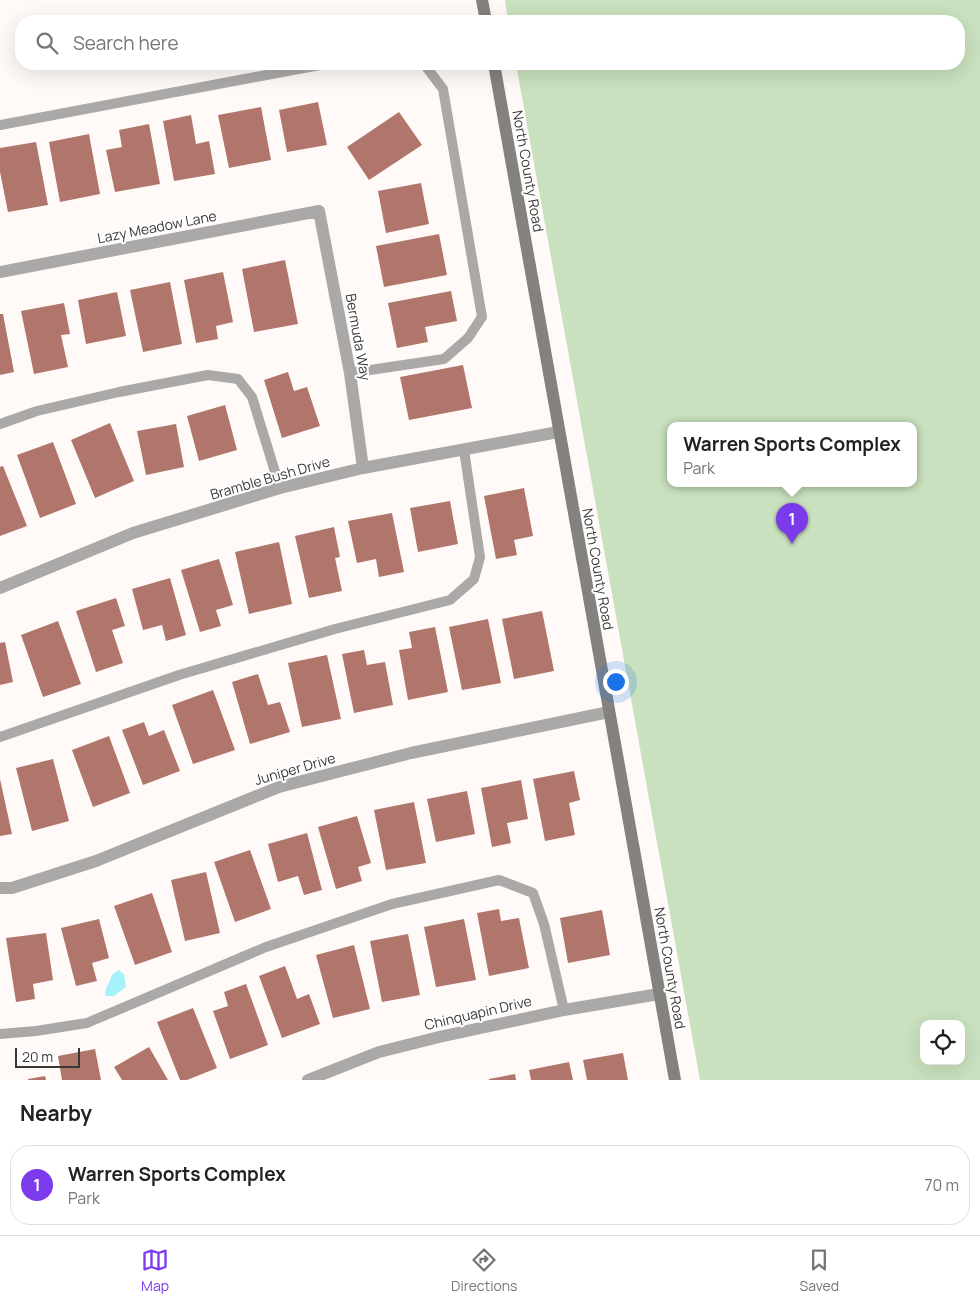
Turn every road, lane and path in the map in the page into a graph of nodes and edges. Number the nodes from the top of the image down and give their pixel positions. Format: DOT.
graph roads {
  1 [pos="482,0"];
  2 [pos="485,15"];
  3 [pos="293,70"];
  4 [pos="429,70"];
  5 [pos="495,70"];
  6 [pos="0,125"];
  7 [pos="319,211"];
  8 [pos="0,272"];
  9 [pos="350,373"];
  10 [pos="0,424"];
  11 [pos="558,432"];
  12 [pos="464,450"];
  13 [pos="363,468"];
  14 [pos="280,488"];
  15 [pos="0,588"];
  16 [pos="609,712"];
  17 [pos="0,737"];
  18 [pos="0,888"];
  19 [pos="659,994"];
  20 [pos="564,1010"];
  21 [pos="0,1034"];
  22 [pos="308,1080"];
  23 [pos="675,1080"];
  1 -- 2 [label="street"];
  3 -- 6 [label="lane"];
  4 -- 9 [label="lane"];
  5 -- 11 [label="street, North County Road"];
  7 -- 8 [label="street, Lazy Meadow Lane"];
  7 -- 9 [label="street, Bermuda Way"];
  9 -- 13 [label="street, Bermuda Way"];
  10 -- 14 [label="lane"];
  11 -- 12 [label="street, Bramble Bush Drive"];
  11 -- 16 [label="street, North County Road"];
  12 -- 13 [label="street, Bramble Bush Drive"];
  12 -- 17 [label="lane"];
  13 -- 14 [label="street, Bramble Bush Drive"];
  14 -- 15 [label="street, Bramble Bush Drive"];
  16 -- 18 [label="street, Juniper Drive"];
  16 -- 19 [label="street, North County Road"];
  19 -- 20 [label="street, Chinquapin Drive"];
  19 -- 23 [label="street, North County Road"];
  20 -- 21 [label="lane"];
  20 -- 22 [label="street, Chinquapin Drive"];
}
